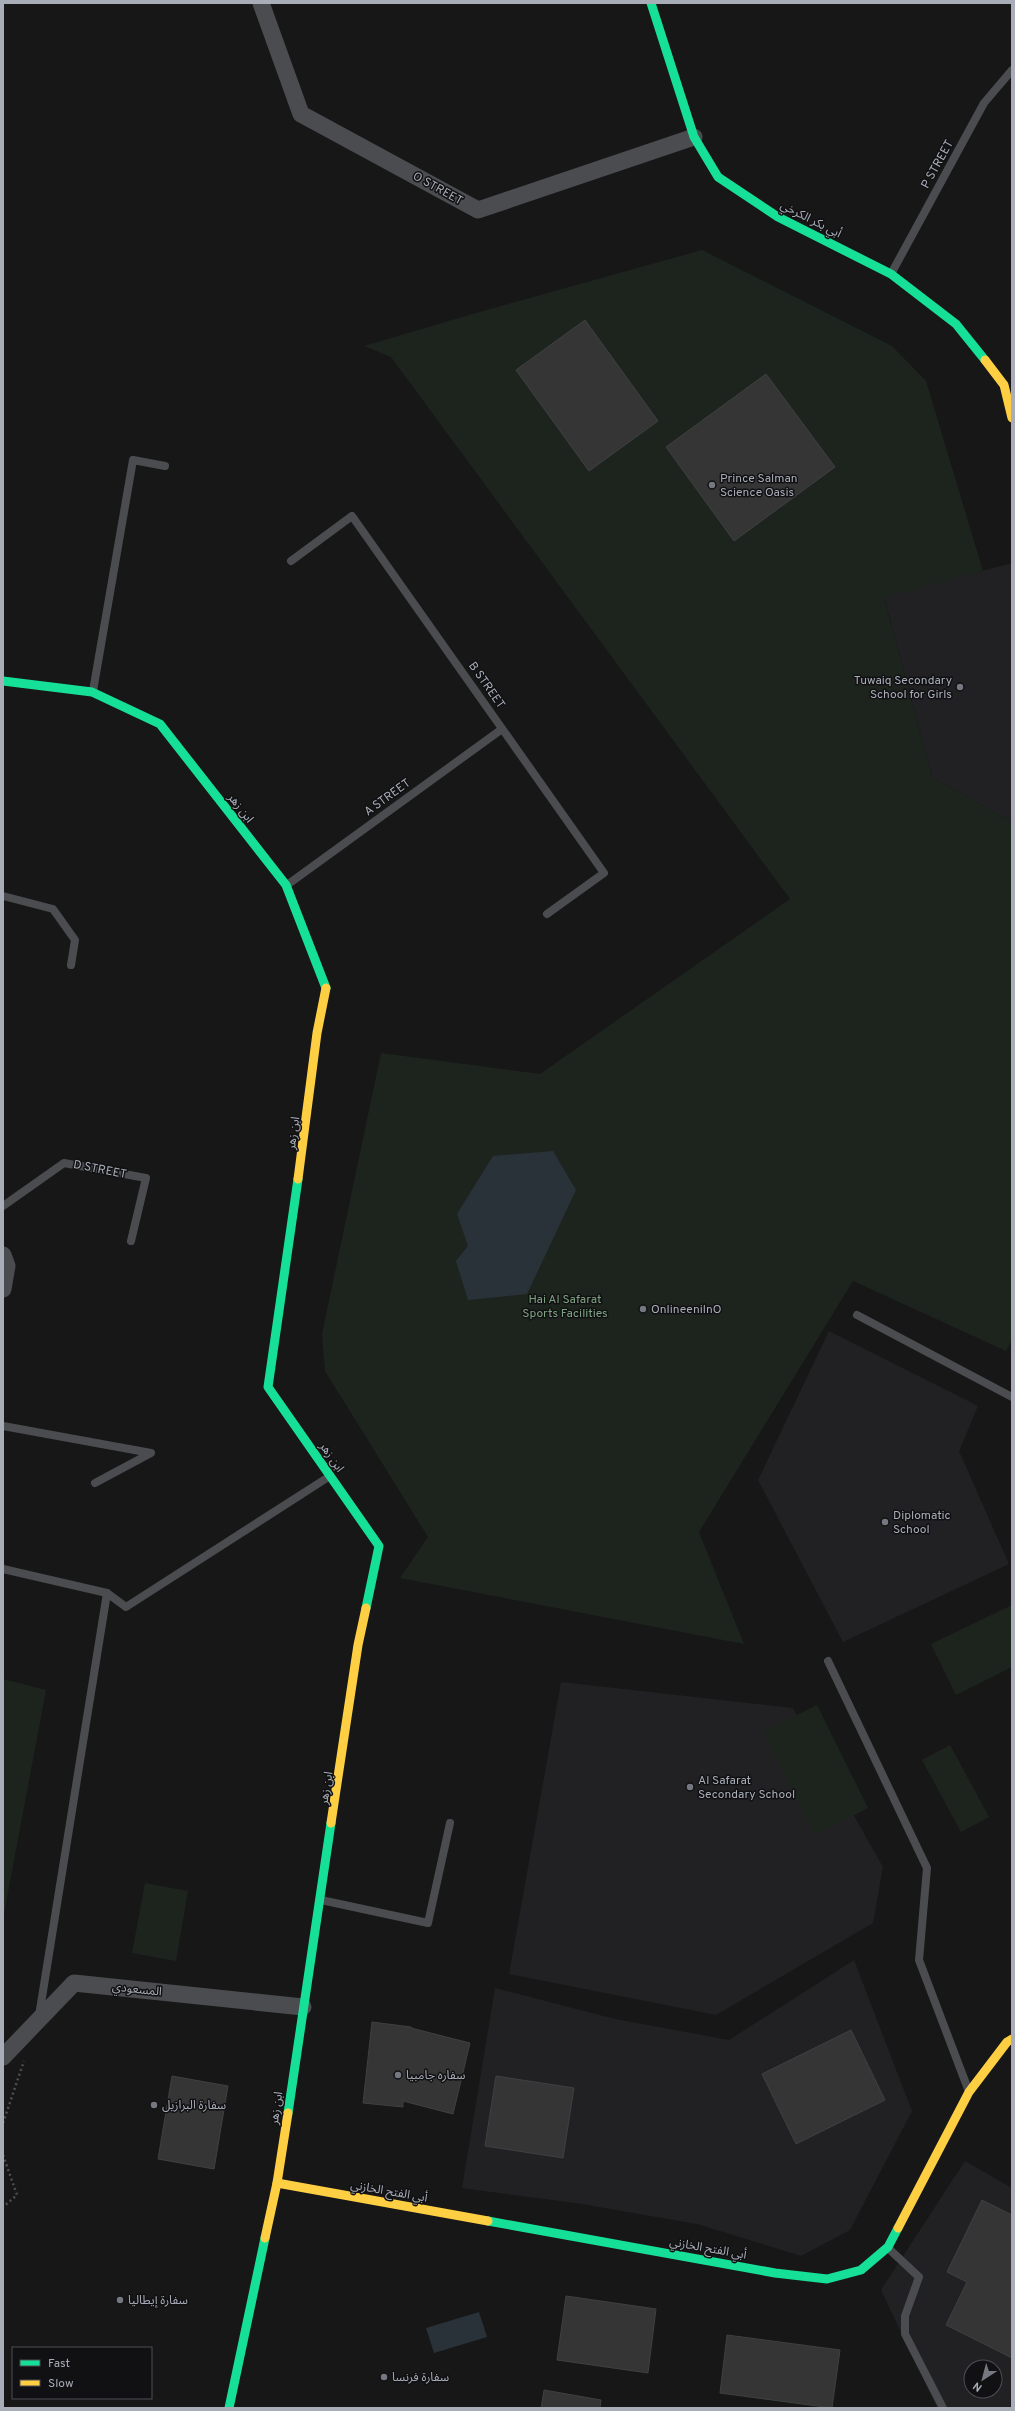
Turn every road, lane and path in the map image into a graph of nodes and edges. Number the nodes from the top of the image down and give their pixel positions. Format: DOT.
graph roads {
  1 [pos="260,3"];
  2 [pos="651,3"];
  3 [pos="1012,70"];
  4 [pos="694,137"];
  5 [pos="891,274"];
  6 [pos="1008,384"];
  7 [pos="1012,418"];
  8 [pos="165,466"];
  9 [pos="291,562"];
  10 [pos="3,681"];
  11 [pos="92,692"];
  12 [pos="502,728"];
  13 [pos="286,885"];
  14 [pos="3,896"];
  15 [pos="547,914"];
  16 [pos="71,965"];
  17 [pos="3,1206"];
  18 [pos="131,1241"];
  19 [pos="3,1256"];
  20 [pos="3,1289"];
  21 [pos="857,1315"];
  22 [pos="1012,1397"];
  23 [pos="3,1426"];
  24 [pos="330,1476"];
  25 [pos="95,1483"];
  26 [pos="3,1569"];
  27 [pos="108,1593"];
  28 [pos="828,1661"];
  29 [pos="450,1823"];
  30 [pos="321,1900"];
  31 [pos="302,2007"];
  32 [pos="38,2021"];
  33 [pos="1012,2040"];
  34 [pos="3,2056"];
  35 [pos="26,2057"];
  36 [pos="969,2092"];
  37 [pos="3,2123"];
  38 [pos="3,2155"];
  39 [pos="277,2183"];
  40 [pos="3,2207"];
  41 [pos="888,2247"];
  42 [pos="229,2408"];
  43 [pos="943,2408"];
  1 -- 4 [label="street, O STREET"];
  2 -- 4 [label="street, أبي بكر الكرخي"];
  3 -- 5 [label="lane, P STREET"];
  4 -- 5 [label="street, أبي بكر الكرخي"];
  5 -- 6 [label="street, أبي بكر الكرخي"];
  6 -- 7 [label="street, أبي بكر الكرخي"];
  8 -- 11 [label="lane"];
  9 -- 12 [label="lane, B STREET"];
  10 -- 11 [label="street, ابن زهر"];
  11 -- 13 [label="street, ابن زهر"];
  12 -- 13 [label="lane, A STREET"];
  12 -- 15 [label="lane, B STREET"];
  13 -- 24 [label="street, ابن زهر"];
  14 -- 16 [label="lane"];
  17 -- 18 [label="lane, D STREET"];
  19 -- 20 [label="street"];
  21 -- 22 [label="lane"];
  23 -- 25 [label="lane"];
  24 -- 27 [label="lane"];
  24 -- 30 [label="street, ابن زهر"];
  26 -- 27 [label="lane"];
  27 -- 32 [label="lane"];
  28 -- 36 [label="lane"];
  29 -- 30 [label="lane"];
  30 -- 31 [label="street, ابن زهر"];
  31 -- 32 [label="street, المسعودي"];
  31 -- 39 [label="street, ابن زهر"];
  32 -- 34 [label="street, المسعودي"];
  33 -- 36 [label="street, أبي الفتح الخازني"];
  35 -- 37 [label="path"];
  36 -- 41 [label="street, أبي الفتح الخازني"];
  38 -- 40 [label="path"];
  39 -- 41 [label="street, أبي الفتح الخازني"];
  39 -- 42 [label="street, ابن زهر"];
  41 -- 43 [label="lane"];
}
